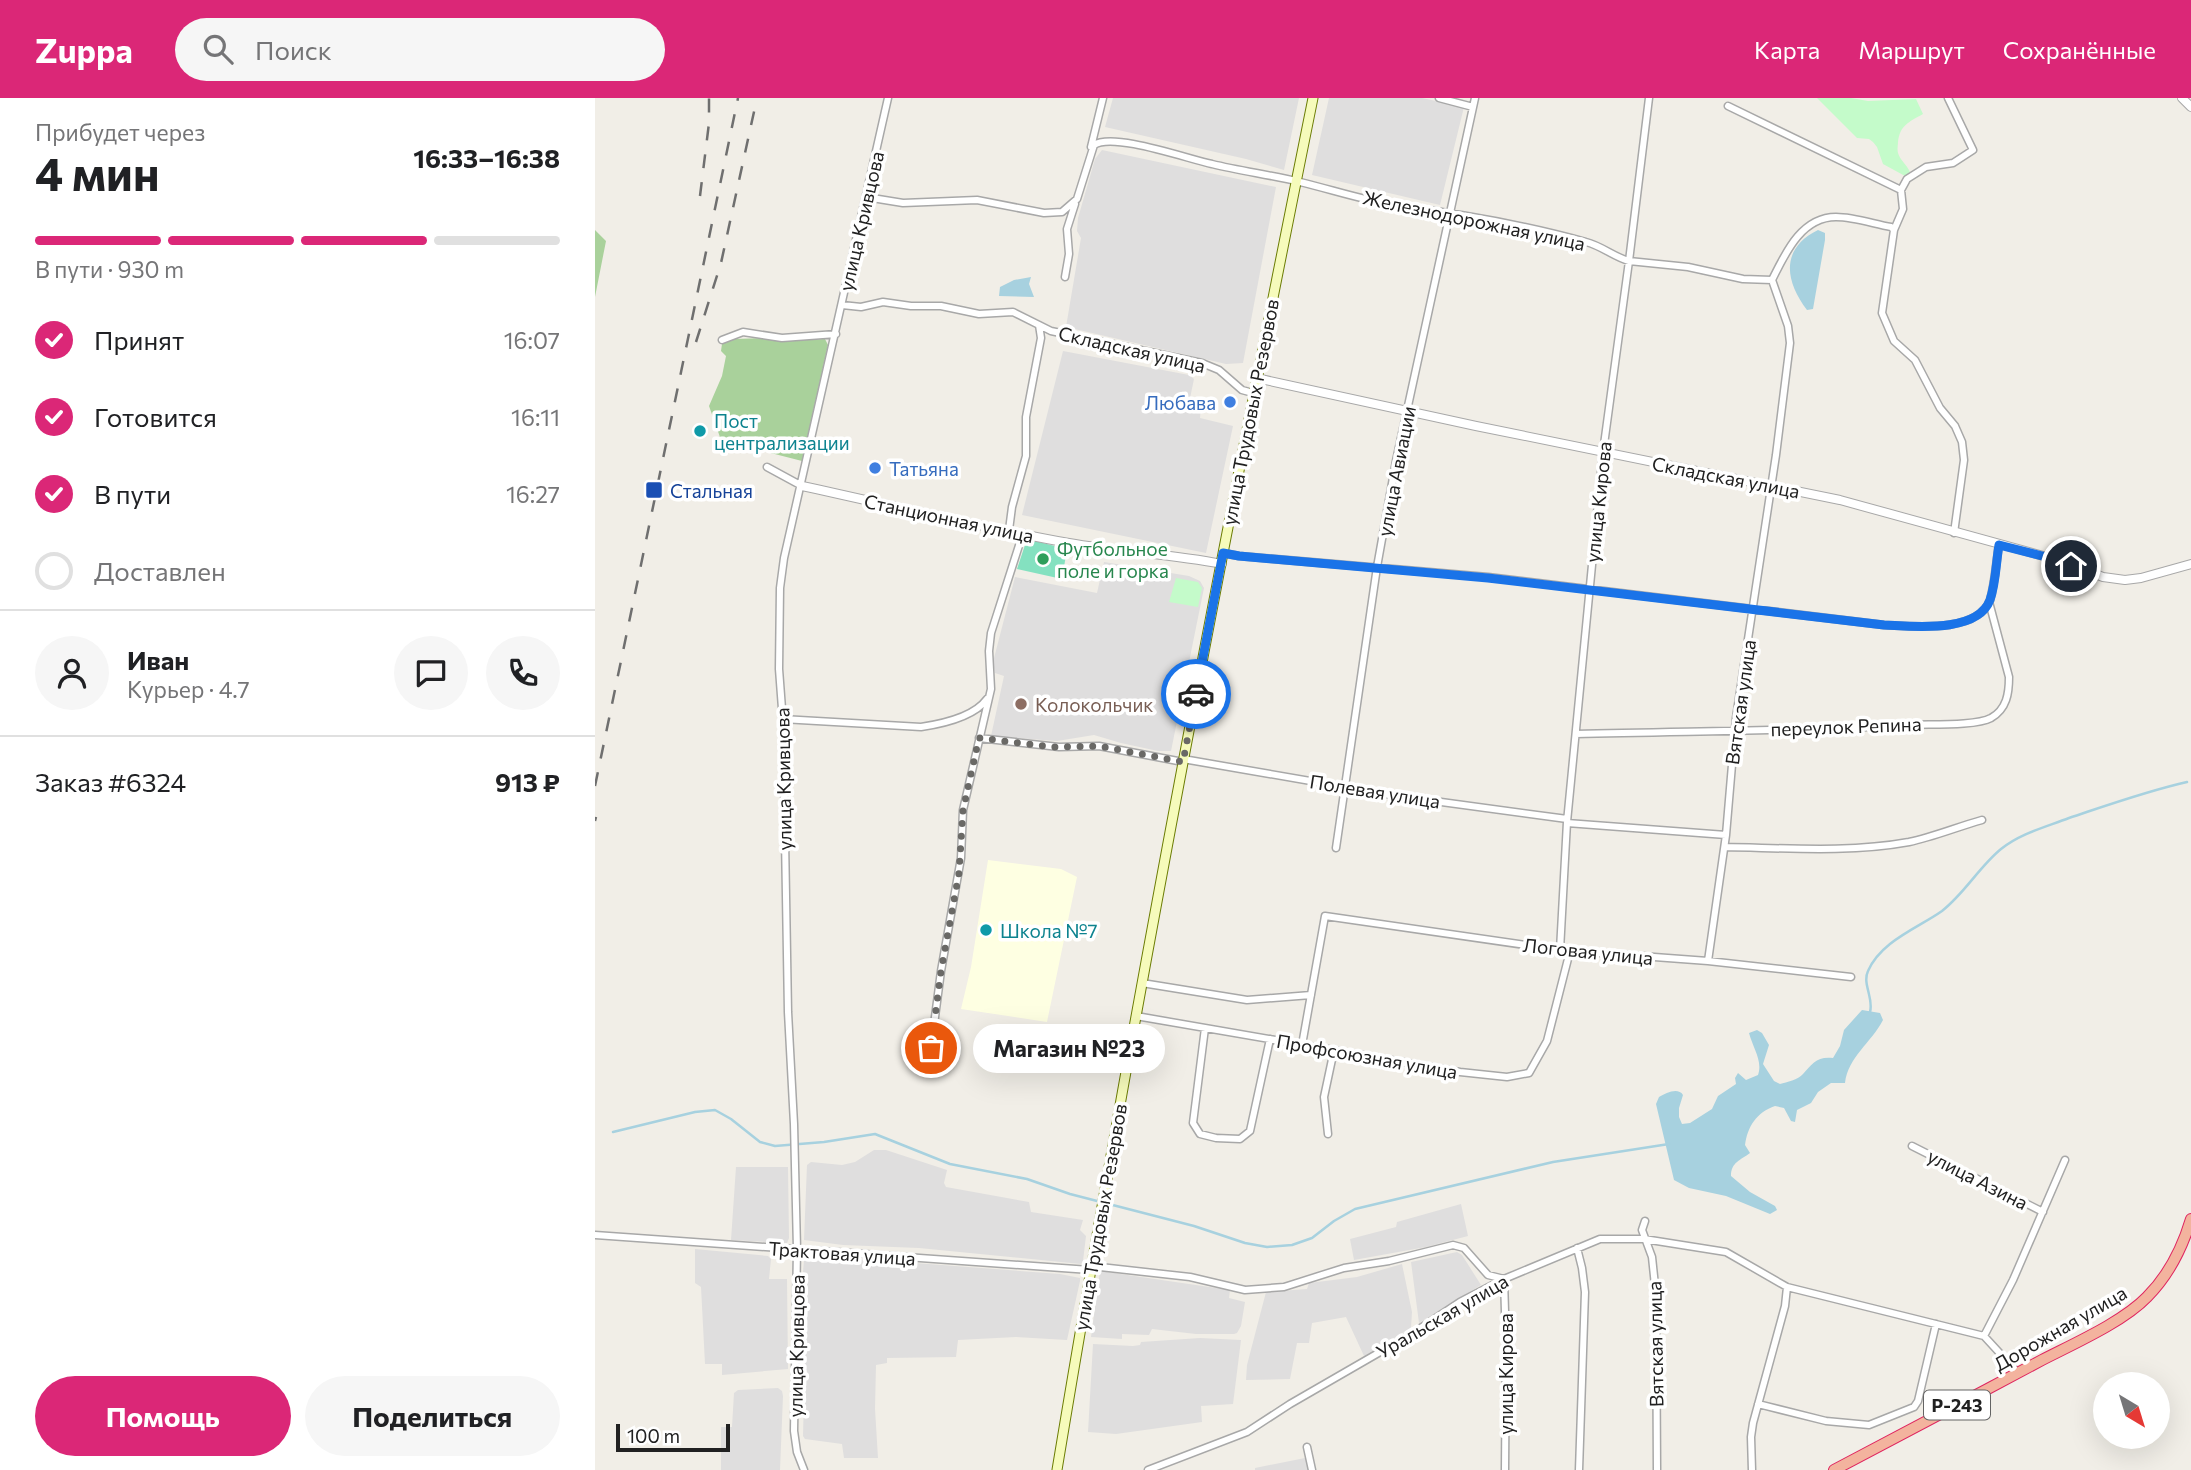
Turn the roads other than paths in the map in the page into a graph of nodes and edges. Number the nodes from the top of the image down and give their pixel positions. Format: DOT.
graph roads {
  1 [pos="888,98"];
  2 [pos="1103,98"];
  3 [pos="1313,98"];
  4 [pos="1439,98"];
  5 [pos="1475,98"];
  6 [pos="1649,98"];
  7 [pos="1948,98"];
  8 [pos="2182,98"];
  9 [pos="1728,106"];
  10 [pos="1473,107"];
  11 [pos="2191,107"];
  12 [pos="1090,152"];
  13 [pos="1296,181"];
  14 [pos="1901,190"];
  15 [pos="866,197"];
  16 [pos="1077,199"];
  17 [pos="1448,213"];
  18 [pos="1894,230"];
  19 [pos="1629,261"];
  20 [pos="1065,277"];
  21 [pos="1772,280"];
  22 [pos="842,305"];
  23 [pos="1039,325"];
  24 [pos="836,334"];
  25 [pos="722,340"];
  26 [pos="1256,378"];
  27 [pos="1253,393"];
  28 [pos="1408,410"];
  29 [pos="1602,452"];
  30 [pos="767,467"];
  31 [pos="802,486"];
  32 [pos="1771,487"];
  33 [pos="1009,530"];
  34 [pos="1023,533"];
  35 [pos="1954,533"];
  36 [pos="1999,545"];
  37 [pos="1223,553"];
  38 [pos="1222,564"];
  39 [pos="2191,564"];
  40 [pos="1377,567"];
  41 [pos="1590,590"];
  42 [pos="1989,602"];
  43 [pos="1753,609"];
  44 [pos="989,694"];
  45 [pos="782,719"];
  46 [pos="1735,730"];
  47 [pos="1576,734"];
  48 [pos="979,738"];
  49 [pos="1183,761"];
  50 [pos="1345,787"];
  51 [pos="1982,820"];
  52 [pos="1567,821"];
  53 [pos="1726,835"];
  54 [pos="1725,847"];
  55 [pos="1336,848"];
  56 [pos="1560,950"];
  57 [pos="1570,951"];
  58 [pos="1708,961"];
  59 [pos="1851,977"];
  60 [pos="1142,984"];
  61 [pos="1311,995"];
  62 [pos="1136,1016"];
  63 [pos="1205,1028"];
  64 [pos="1270,1039"];
  65 [pos="1302,1045"];
  66 [pos="1334,1050"];
  67 [pos="929,1063"];
  68 [pos="1328,1134"];
  69 [pos="1912,1146"];
  70 [pos="2065,1160"];
  71 [pos="2043,1212"];
  72 [pos="2191,1219"];
  73 [pos="1645,1221"];
  74 [pos="595,1235"];
  75 [pos="1644,1239"];
  76 [pos="1577,1248"];
  77 [pos="797,1249"];
  78 [pos="1090,1268"];
  79 [pos="1504,1279"];
  80 [pos="1787,1287"];
  81 [pos="1936,1324"];
  82 [pos="1984,1336"];
  83 [pos="2018,1373"];
  84 [pos="1758,1404"];
  85 [pos="1914,1408"];
  86 [pos="1922,1424"];
  87 [pos="1307,1447"];
  88 [pos="804,1470"];
  89 [pos="1057,1470"];
  90 [pos="1148,1470"];
  91 [pos="1312,1470"];
  92 [pos="1505,1470"];
  93 [pos="1579,1470"];
  94 [pos="1657,1470"];
  95 [pos="1752,1470"];
  96 [pos="1834,1470"];
  1 -- 15 [label="street, улица Кривцова"];
  2 -- 12 [label="street"];
  3 -- 13 [label="main road, улица Трудовых Резервов"];
  4 -- 10 [label="street"];
  5 -- 10 [label="street, улица Авиации"];
  6 -- 19 [label="street, улица Кирова"];
  7 -- 14 [label="street"];
  8 -- 11 [label="street"];
  9 -- 14 [label="street"];
  10 -- 17 [label="street, улица Авиации"];
  12 -- 13 [label="street, Железнодорожная улица"];
  12 -- 16 [label="street"];
  13 -- 17 [label="street, Железнодорожная улица"];
  13 -- 26 [label="main road, улица Трудовых Резервов"];
  14 -- 18 [label="street"];
  15 -- 16 [label="street"];
  15 -- 22 [label="street, улица Кривцова"];
  16 -- 20 [label="street"];
  17 -- 19 [label="street, Железнодорожная улица"];
  17 -- 28 [label="street, улица Авиации"];
  18 -- 21 [label="street"];
  18 -- 35 [label="street"];
  19 -- 21 [label="street, Железнодорожная улица"];
  19 -- 29 [label="street, улица Кирова"];
  21 -- 32 [label="street, Вятская улица"];
  22 -- 23 [label="street, Складская улица"];
  22 -- 24 [label="street, улица Кривцова"];
  23 -- 27 [label="street, Складская улица"];
  23 -- 33 [label="street"];
  24 -- 25 [label="street"];
  24 -- 31 [label="street, улица Кривцова"];
  26 -- 27 [label="main road, улица Трудовых Резервов"];
  26 -- 28 [label="street, Складская улица"];
  27 -- 37 [label="main road, улица Трудовых Резервов"];
  28 -- 29 [label="street, Складская улица"];
  28 -- 40 [label="street, улица Авиации"];
  29 -- 32 [label="street, Складская улица"];
  29 -- 41 [label="street, улица Кирова"];
  30 -- 31 [label="street"];
  31 -- 33 [label="street, Станционная улица"];
  31 -- 45 [label="street, улица Кривцова"];
  32 -- 35 [label="street, Складская улица"];
  32 -- 43 [label="street, Вятская улица"];
  33 -- 34 [label="street, Станционная улица"];
  34 -- 38 [label="street, Станционная улица"];
  34 -- 44 [label="street"];
  35 -- 36 [label="street, Складская улица"];
  36 -- 39 [label="street, Складская улица"];
  36 -- 42 [label="street"];
  37 -- 38 [label="main road, улица Трудовых Резервов"];
  37 -- 40 [label="street"];
  38 -- 49 [label="main road, улица Трудовых Резервов"];
  40 -- 41 [label="street"];
  40 -- 50 [label="street, улица Авиации"];
  41 -- 43 [label="street"];
  41 -- 47 [label="street, улица Кирова"];
  42 -- 43 [label="street"];
  42 -- 46 [label="street, переулок Репина"];
  43 -- 46 [label="street, Вятская улица"];
  44 -- 45 [label="street"];
  44 -- 48 [label="street"];
  45 -- 77 [label="street, улица Кривцова"];
  46 -- 47 [label="street, переулок Репина"];
  46 -- 53 [label="street, Вятская улица"];
  47 -- 52 [label="street, улица Кирова"];
  48 -- 49 [label="street, Полевая улица"];
  48 -- 67 [label="street"];
  49 -- 50 [label="street, Полевая улица"];
  49 -- 60 [label="main road, улица Трудовых Резервов"];
  50 -- 52 [label="street, Полевая улица"];
  50 -- 55 [label="street, улица Авиации"];
  51 -- 54 [label="street"];
  52 -- 53 [label="street, Полевая улица"];
  52 -- 56 [label="street, улица Кирова"];
  53 -- 54 [label="street, Вятская улица"];
  54 -- 58 [label="street, Вятская улица"];
  56 -- 57 [label="street, Логовая улица"];
  56 -- 61 [label="street, Логовая улица"];
  57 -- 58 [label="street, Логовая улица"];
  57 -- 66 [label="street, Профсоюзная улица"];
  58 -- 59 [label="street, Логовая улица"];
  60 -- 61 [label="street"];
  60 -- 62 [label="main road, улица Трудовых Резервов"];
  61 -- 65 [label="street"];
  62 -- 63 [label="street, Профсоюзная улица"];
  62 -- 78 [label="main road, улица Трудовых Резервов"];
  63 -- 64 [label="street, Профсоюзная улица"];
  63 -- 64 [label="street"];
  64 -- 65 [label="street, Профсоюзная улица"];
  65 -- 66 [label="street, Профсоюзная улица"];
  66 -- 68 [label="street"];
  69 -- 71 [label="street, улица Азина"];
  70 -- 71 [label="street, улица Азина"];
  71 -- 82 [label="street, улица Азина"];
  72 -- 83 [label="highway, Дорожная улица / Р-243"];
  73 -- 75 [label="street, Вятская улица"];
  74 -- 77 [label="street, Трактовая улица"];
  75 -- 76 [label="street, Уральская улица"];
  75 -- 80 [label="street, Уральская улица"];
  75 -- 94 [label="street, Вятская улица"];
  76 -- 79 [label="street, Уральская улица"];
  76 -- 93 [label="street"];
  77 -- 78 [label="street, Трактовая улица"];
  77 -- 88 [label="street, улица Кривцова"];
  78 -- 79 [label="street, Трактовая улица"];
  78 -- 89 [label="main road, улица Трудовых Резервов"];
  79 -- 90 [label="street, Уральская улица"];
  79 -- 92 [label="street, улица Кирова"];
  80 -- 81 [label="street, Уральская улица"];
  80 -- 84 [label="street"];
  81 -- 82 [label="street, Уральская улица"];
  81 -- 85 [label="street"];
  82 -- 83 [label="street"];
  83 -- 86 [label="highway, Дорожная улица / Р-243"];
  84 -- 85 [label="street"];
  84 -- 95 [label="street"];
  85 -- 86 [label="street"];
  86 -- 96 [label="highway, Дорожная улица / Р-243"];
  87 -- 91 [label="street"];
}
